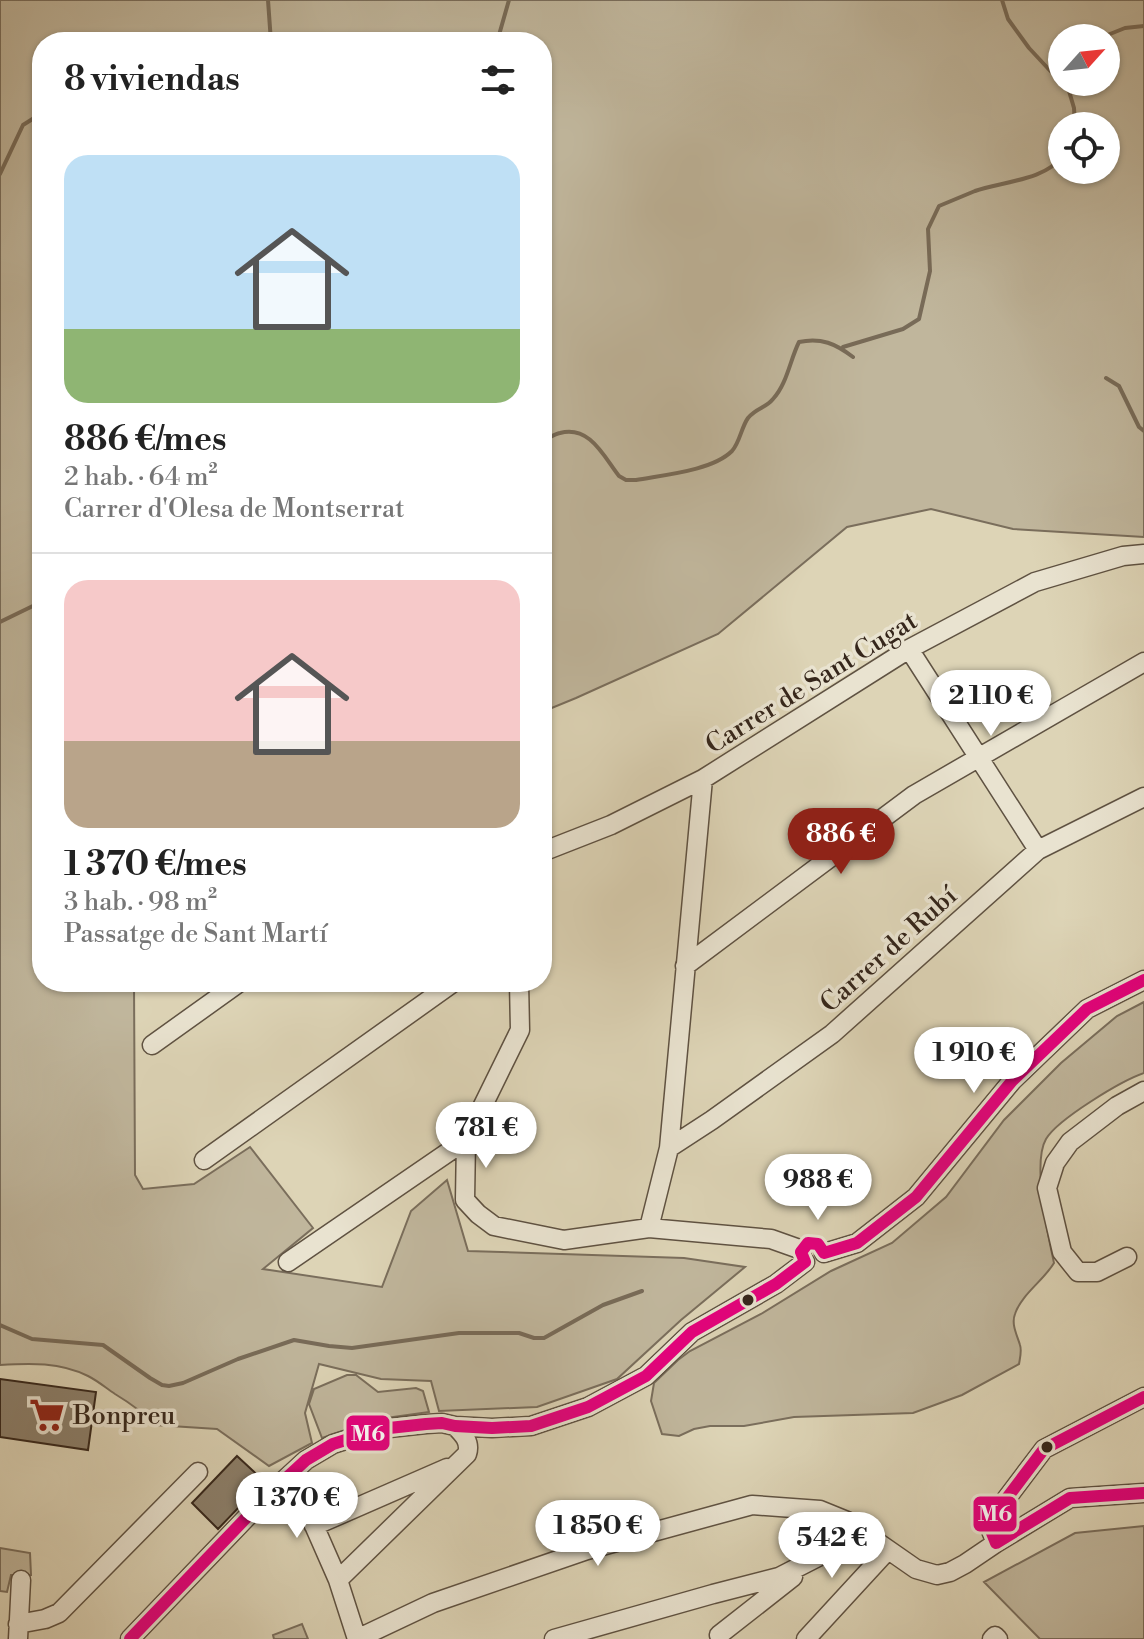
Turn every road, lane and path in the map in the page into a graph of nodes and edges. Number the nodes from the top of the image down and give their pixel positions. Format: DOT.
graph roads {
  1 [pos="1144,554"];
  2 [pos="909,649"];
  3 [pos="1144,662"];
  4 [pos="979,759"];
  5 [pos="703,779"];
  6 [pos="1144,797"];
  7 [pos="552,848"];
  8 [pos="1038,850"];
  9 [pos="685,966"];
  10 [pos="1144,980"];
  11 [pos="226,992"];
  12 [pos="440,992"];
  13 [pos="519,992"];
  14 [pos="152,1045"];
  15 [pos="1144,1091"];
  16 [pos="466,1140"];
  17 [pos="669,1148"];
  18 [pos="204,1160"];
  19 [pos="649,1228"];
  20 [pos="803,1256"];
  21 [pos="1127,1257"];
  22 [pos="288,1262"];
  23 [pos="1144,1397"];
  24 [pos="455,1426"];
  25 [pos="492,1428"];
  26 [pos="469,1448"];
  27 [pos="457,1464"];
  28 [pos="198,1472"];
  29 [pos="294,1480"];
  30 [pos="1144,1493"];
  31 [pos="847,1521"];
  32 [pos="314,1526"];
  33 [pos="996,1543"];
  34 [pos="888,1550"];
  35 [pos="793,1570"];
  36 [pos="336,1575"];
  37 [pos="21,1580"];
  38 [pos="18,1631"];
  39 [pos="719,1635"];
  40 [pos="576,1636"];
  41 [pos="130,1639"];
  42 [pos="357,1639"];
  43 [pos="554,1639"];
  44 [pos="806,1639"];
  1 -- 2 [label="street, Carrer de Sant Cugat"];
  2 -- 4 [label="street"];
  2 -- 5 [label="street, Carrer de Sant Cugat"];
  3 -- 4 [label="street"];
  4 -- 8 [label="street"];
  4 -- 9 [label="street"];
  5 -- 7 [label="street"];
  5 -- 9 [label="street, Carrer de Sant Cugat"];
  6 -- 8 [label="street, Carrer de Rubí"];
  8 -- 17 [label="street, Carrer de Rubí"];
  9 -- 17 [label="street, Carrer de Sant Cugat"];
  10 -- 20 [label="street"];
  11 -- 14 [label="street"];
  12 -- 18 [label="street"];
  13 -- 16 [label="street"];
  15 -- 21 [label="street"];
  16 -- 19 [label="street"];
  16 -- 22 [label="street"];
  17 -- 19 [label="street, Carrer de Sant Cugat"];
  19 -- 20 [label="street"];
  20 -- 25 [label="street"];
  23 -- 33 [label="street"];
  24 -- 25 [label="street"];
  24 -- 26 [label="street"];
  24 -- 29 [label="street"];
  25 -- 26 [label="street"];
  26 -- 27 [label="street"];
  27 -- 32 [label="street"];
  27 -- 36 [label="street"];
  28 -- 38 [label="street"];
  29 -- 32 [label="street"];
  29 -- 41 [label="street"];
  30 -- 33 [label="street"];
  31 -- 34 [label="street"];
  31 -- 35 [label="street"];
  31 -- 42 [label="street"];
  32 -- 36 [label="street"];
  33 -- 34 [label="street"];
  34 -- 44 [label="street"];
  35 -- 39 [label="street"];
  35 -- 40 [label="street"];
  36 -- 42 [label="street"];
  37 -- 38 [label="street"];
  40 -- 43 [label="street"];
}
